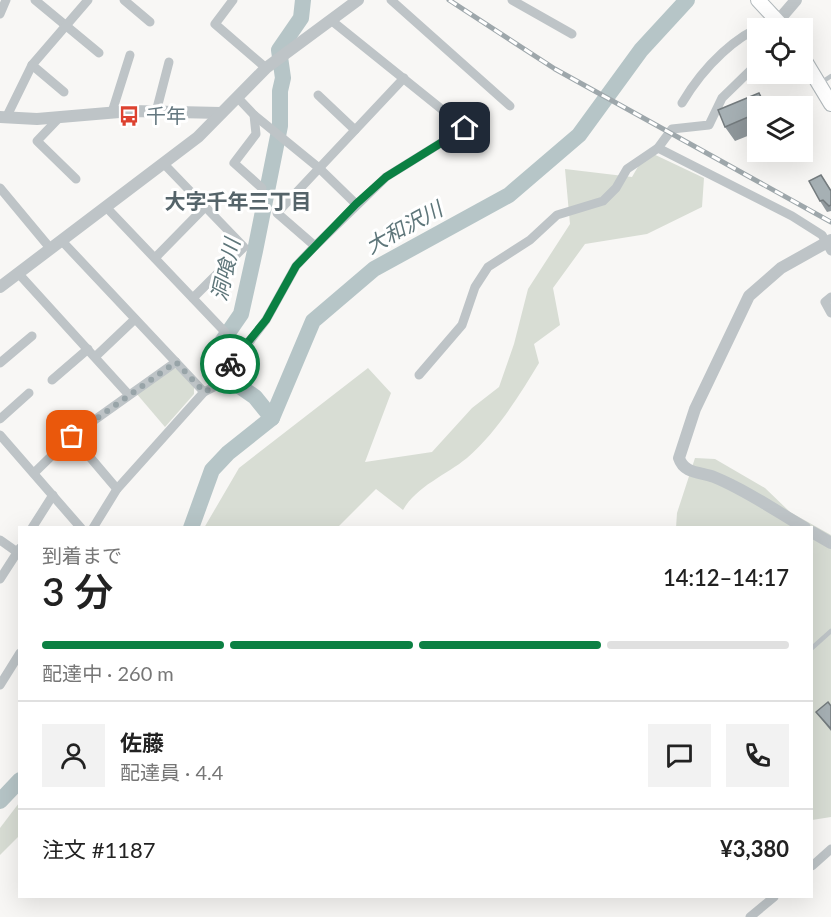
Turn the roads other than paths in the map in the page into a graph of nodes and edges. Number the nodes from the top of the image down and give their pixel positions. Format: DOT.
graph roads {
  1 [pos="6,0"];
  2 [pos="35,0"];
  3 [pos="88,0"];
  4 [pos="124,0"];
  5 [pos="233,0"];
  6 [pos="358,0"];
  7 [pos="391,0"];
  8 [pos="512,0"];
  9 [pos="758,0"];
  10 [pos="796,0"];
  11 [pos="0,15"];
  12 [pos="775,18"];
  13 [pos="785,18"];
  14 [pos="332,21"];
  15 [pos="150,22"];
  16 [pos="66,24"];
  17 [pos="572,34"];
  18 [pos="747,34"];
  19 [pos="99,53"];
  20 [pos="130,55"];
  21 [pos="169,62"];
  22 [pos="32,65"];
  23 [pos="813,67"];
  24 [pos="266,68"];
  25 [pos="747,74"];
  26 [pos="404,78"];
  27 [pos="825,80"];
  28 [pos="64,92"];
  29 [pos="318,95"];
  30 [pos="237,97"];
  31 [pos="682,103"];
  32 [pos="831,104"];
  33 [pos="510,106"];
  34 [pos="112,112"];
  35 [pos="156,112"];
  36 [pos="221,113"];
  37 [pos="254,115"];
  38 [pos="3,118"];
  39 [pos="59,118"];
  40 [pos="355,130"];
  41 [pos="658,148"];
  42 [pos="164,164"];
  43 [pos="319,168"];
  44 [pos="76,179"];
  45 [pos="0,188"];
  46 [pos="262,188"];
  47 [pos="356,204"];
  48 [pos="106,207"];
  49 [pos="204,208"];
  50 [pos="61,240"];
  51 [pos="830,244"];
  52 [pos="315,246"];
  53 [pos="50,248"];
  54 [pos="155,258"];
  55 [pos="18,273"];
  56 [pos="0,287"];
  57 [pos="831,297"];
  58 [pos="193,298"];
  59 [pos="831,313"];
  60 [pos="135,319"];
  61 [pos="225,332"];
  62 [pos="32,336"];
  63 [pos="88,349"];
  64 [pos="96,357"];
  65 [pos="176,362"];
  66 [pos="0,363"];
  67 [pos="419,375"];
  68 [pos="52,380"];
  69 [pos="204,392"];
  70 [pos="29,393"];
  71 [pos="129,394"];
  72 [pos="0,418"];
  73 [pos="0,435"];
  74 [pos="72,436"];
  75 [pos="34,473"];
  76 [pos="117,489"];
  77 [pos="53,495"];
  78 [pos="33,526"];
  79 [pos="79,526"];
  80 [pos="94,526"];
  81 [pos="802,526"];
  82 [pos="813,533"];
  83 [pos="0,540"];
  84 [pos="831,543"];
  85 [pos="18,550"];
  86 [pos="0,579"];
  87 [pos="831,630"];
  88 [pos="813,647"];
  89 [pos="18,655"];
  90 [pos="3,673"];
  91 [pos="0,685"];
  92 [pos="831,849"];
  93 [pos="813,865"];
  94 [pos="773,898"];
  95 [pos="750,917"];
  1 -- 11 [label="street"];
  2 -- 16 [label="street"];
  3 -- 16 [label="street"];
  4 -- 15 [label="street"];
  5 -- 24 [label="street"];
  6 -- 14 [label="street"];
  7 -- 33 [label="street"];
  8 -- 17 [label="street"];
  9 -- 12 [label="main road"];
  10 -- 13 [label="street"];
  14 -- 24 [label="street"];
  14 -- 26 [label="street"];
  16 -- 19 [label="street"];
  16 -- 22 [label="street"];
  18 -- 31 [label="street"];
  20 -- 34 [label="street"];
  21 -- 35 [label="street"];
  22 -- 28 [label="street"];
  22 -- 38 [label="street"];
  23 -- 27 [label="main road"];
  24 -- 30 [label="street"];
  25 -- 41 [label="street"];
  26 -- 40 [label="street"];
  26 -- 47 [label="street"];
  27 -- 32 [label="main road"];
  29 -- 40 [label="street"];
  30 -- 36 [label="street"];
  30 -- 37 [label="street"];
  34 -- 35 [label="street"];
  34 -- 39 [label="street"];
  35 -- 36 [label="street"];
  36 -- 42 [label="street"];
  37 -- 43 [label="street"];
  37 -- 46 [label="street"];
  38 -- 39 [label="street"];
  39 -- 44 [label="street"];
  40 -- 43 [label="street"];
  41 -- 51 [label="street"];
  41 -- 67 [label="street"];
  42 -- 48 [label="street"];
  42 -- 49 [label="street"];
  43 -- 47 [label="street"];
  43 -- 52 [label="street"];
  45 -- 53 [label="street"];
  47 -- 52 [label="street"];
  48 -- 50 [label="street"];
  48 -- 54 [label="street"];
  49 -- 54 [label="street"];
  49 -- 58 [label="street"];
  50 -- 53 [label="street"];
  50 -- 60 [label="street"];
  51 -- 81 [label="street"];
  52 -- 69 [label="street"];
  53 -- 55 [label="street"];
  54 -- 58 [label="street"];
  55 -- 56 [label="street"];
  55 -- 63 [label="street"];
  57 -- 59 [label="street"];
  58 -- 61 [label="street"];
  60 -- 64 [label="street"];
  60 -- 65 [label="street"];
  62 -- 66 [label="street"];
  63 -- 64 [label="street"];
  63 -- 68 [label="street"];
  64 -- 71 [label="street"];
  65 -- 69 [label="street"];
  65 -- 71 [label="street"];
  69 -- 76 [label="street"];
  70 -- 72 [label="street"];
  71 -- 74 [label="street"];
  73 -- 75 [label="street"];
  74 -- 75 [label="street"];
  74 -- 76 [label="street"];
  75 -- 77 [label="street"];
  76 -- 80 [label="street"];
  77 -- 78 [label="street"];
  77 -- 79 [label="street"];
  82 -- 84 [label="street"];
  83 -- 85 [label="street"];
  85 -- 86 [label="street"];
  87 -- 88 [label="lane"];
  89 -- 90 [label="street"];
  90 -- 91 [label="street"];
  92 -- 93 [label="street"];
  94 -- 95 [label="street"];
}
